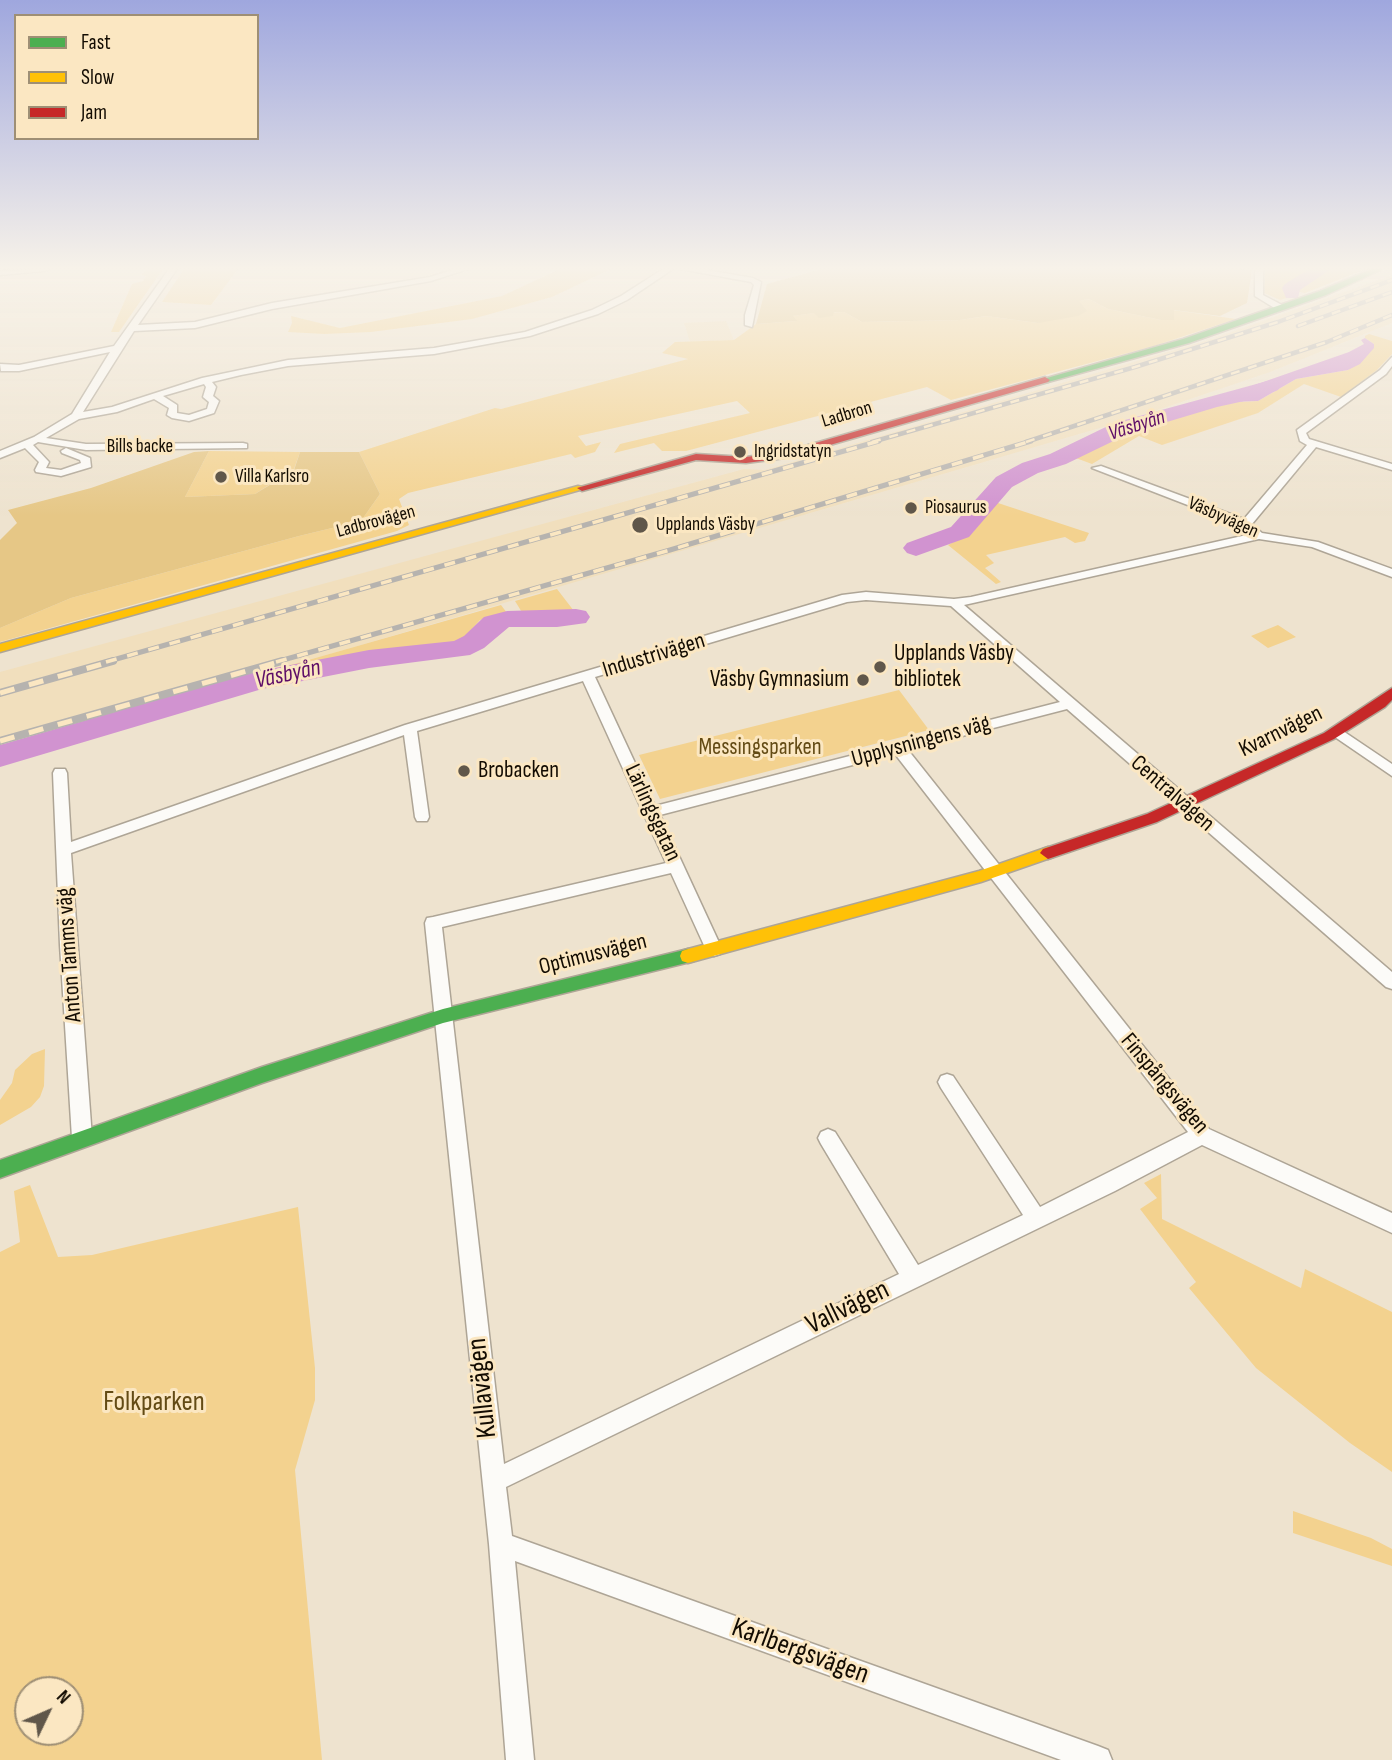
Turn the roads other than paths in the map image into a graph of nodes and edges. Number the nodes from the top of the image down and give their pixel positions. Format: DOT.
graph roads {
  1 [pos="102,351"];
  2 [pos="115,351"];
  3 [pos="432,351"];
  4 [pos="1151,351"];
  5 [pos="1392,360"];
  6 [pos="0,367"];
  7 [pos="205,380"];
  8 [pos="155,396"];
  9 [pos="76,416"];
  10 [pos="34,441"];
  11 [pos="1314,443"];
  12 [pos="243,446"];
  13 [pos="0,455"];
  14 [pos="767,458"];
  15 [pos="1392,467"];
  16 [pos="1097,468"];
  17 [pos="1246,524"];
  18 [pos="1259,536"];
  19 [pos="1392,573"];
  20 [pos="954,603"];
  21 [pos="0,648"];
  22 [pos="589,677"];
  23 [pos="1392,692"];
  24 [pos="1069,704"];
  25 [pos="410,728"];
  26 [pos="1337,732"];
  27 [pos="898,748"];
  28 [pos="1392,771"];
  29 [pos="60,773"];
  30 [pos="1183,803"];
  31 [pos="652,812"];
  32 [pos="422,817"];
  33 [pos="64,850"];
  34 [pos="677,866"];
  35 [pos="994,871"];
  36 [pos="714,949"];
  37 [pos="1392,982"];
  38 [pos="443,1016"];
  39 [pos="947,1082"];
  40 [pos="1202,1135"];
  41 [pos="82,1138"];
  42 [pos="828,1138"];
  43 [pos="0,1171"];
  44 [pos="1036,1218"];
  45 [pos="1392,1223"];
  46 [pos="913,1277"];
  47 [pos="493,1481"];
  48 [pos="500,1544"];
  49 [pos="520,1760"];
  50 [pos="1098,1760"];
  1 -- 6 [label="street"];
  2 -- 9 [label="street"];
  3 -- 7 [label="street"];
  4 -- 14 [label="street, Ladbron"];
  5 -- 11 [label="street"];
  7 -- 8 [label="street"];
  7 -- 8 [label="street"];
  8 -- 9 [label="street"];
  9 -- 10 [label="street"];
  10 -- 10 [label="street"];
  10 -- 12 [label="street, Bills backe"];
  10 -- 13 [label="street"];
  11 -- 15 [label="street"];
  11 -- 17 [label="street"];
  14 -- 21 [label="street, Ladbrovägen"];
  16 -- 17 [label="street, Väsbyvägen"];
  17 -- 18 [label="street, Väsbyvägen"];
  18 -- 19 [label="street, Väsbyvägen"];
  18 -- 20 [label="street, Industrivägen"];
  20 -- 22 [label="street, Industrivägen"];
  20 -- 24 [label="street, Centralvägen"];
  22 -- 25 [label="street, Industrivägen"];
  22 -- 31 [label="street, Lärlingsgatan"];
  23 -- 26 [label="street, Kvarnvägen"];
  24 -- 27 [label="street, Upplysningens väg"];
  24 -- 30 [label="street, Centralvägen"];
  25 -- 32 [label="street"];
  25 -- 33 [label="street, Industrivägen"];
  26 -- 28 [label="street"];
  26 -- 30 [label="street, Kvarnvägen"];
  27 -- 31 [label="street, Upplysningens väg"];
  27 -- 35 [label="street, Finspångsvägen"];
  29 -- 33 [label="street, Anton Tamms väg"];
  30 -- 35 [label="street, Optimusvägen"];
  30 -- 37 [label="street, Centralvägen"];
  31 -- 34 [label="street, Lärlingsgatan"];
  33 -- 41 [label="street, Anton Tamms väg"];
  34 -- 36 [label="street, Lärlingsgatan"];
  34 -- 38 [label="street, Kullavägen"];
  35 -- 36 [label="street, Optimusvägen"];
  35 -- 40 [label="street, Finspångsvägen"];
  36 -- 38 [label="street, Optimusvägen"];
  38 -- 41 [label="street, Optimusvägen"];
  38 -- 47 [label="street, Kullavägen"];
  39 -- 44 [label="street"];
  40 -- 44 [label="street, Vallvägen"];
  40 -- 45 [label="street, Finspångsvägen"];
  41 -- 43 [label="street, Optimusvägen"];
  42 -- 46 [label="street"];
  44 -- 46 [label="street, Vallvägen"];
  46 -- 47 [label="street, Vallvägen"];
  47 -- 48 [label="street, Kullavägen"];
  48 -- 49 [label="street, Kullavägen"];
  48 -- 50 [label="street, Karlbergsvägen"];
}
